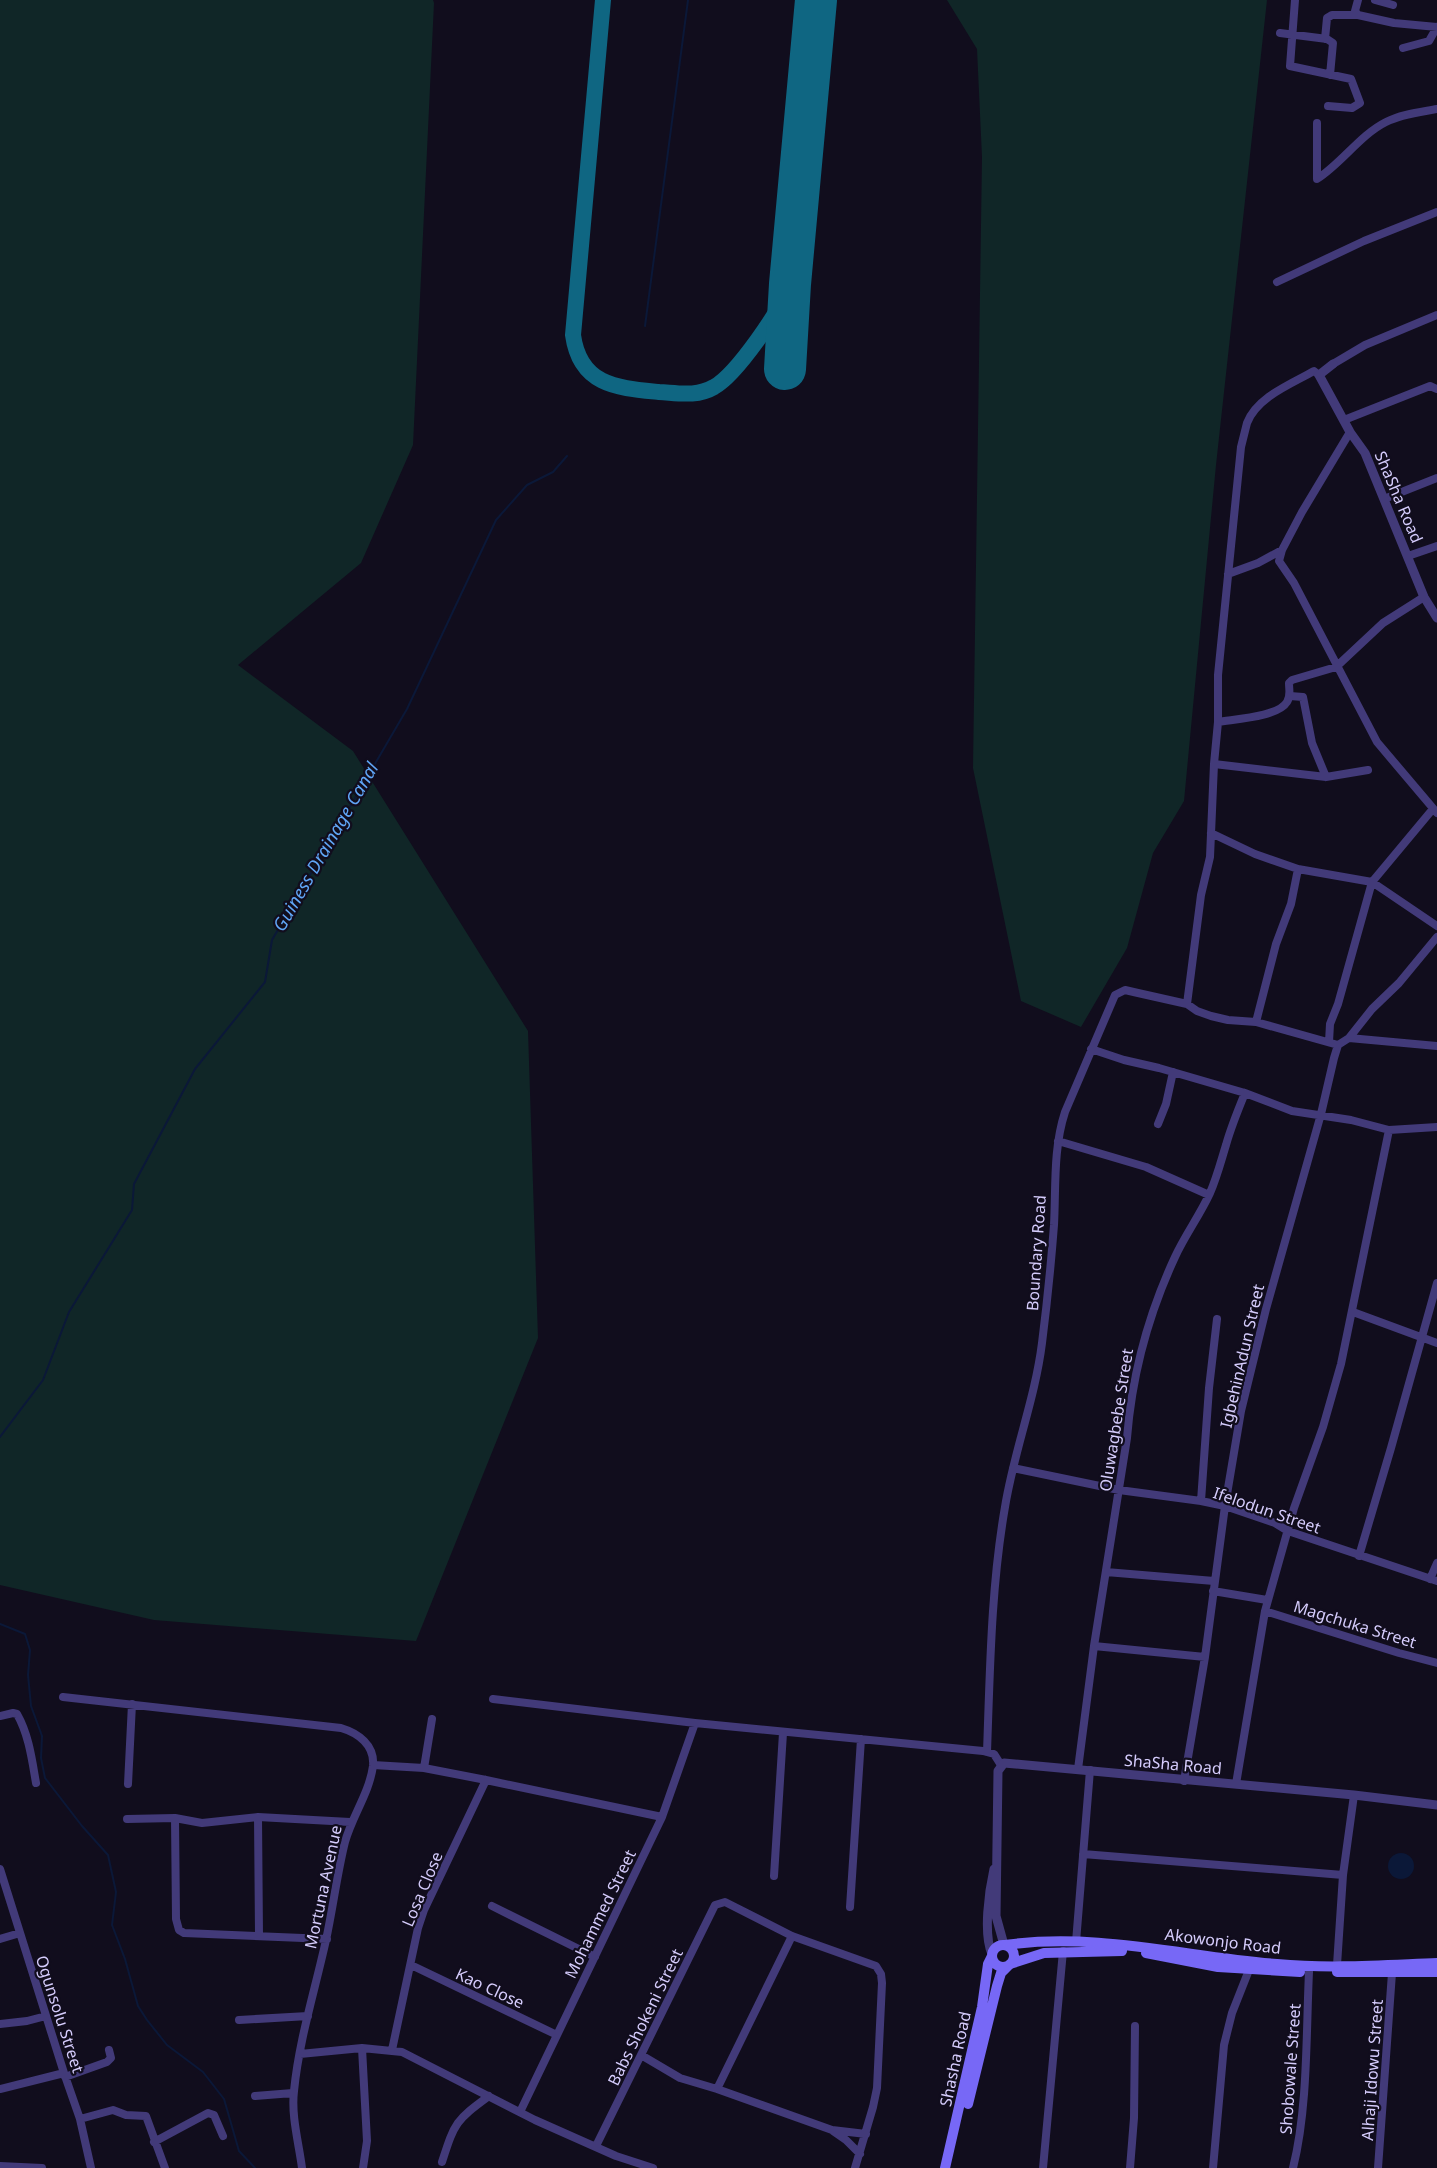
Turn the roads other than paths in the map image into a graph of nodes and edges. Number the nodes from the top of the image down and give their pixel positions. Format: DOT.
graph roads {
  1 [pos="1295,0"];
  2 [pos="1358,0"];
  3 [pos="1375,0"];
  4 [pos="1393,4"];
  5 [pos="1358,15"];
  6 [pos="1437,27"];
  7 [pos="1280,33"];
  8 [pos="1292,34"];
  9 [pos="1325,39"];
  10 [pos="1403,48"];
  11 [pos="1330,75"];
  12 [pos="1328,106"];
  13 [pos="1437,110"];
  14 [pos="1317,123"];
  15 [pos="1437,213"];
  16 [pos="1277,282"];
  17 [pos="1437,315"];
  18 [pos="1333,364"];
  19 [pos="1319,375"];
  20 [pos="1437,389"];
  21 [pos="1344,420"];
  22 [pos="1350,432"];
  23 [pos="1437,478"];
  24 [pos="1384,499"];
  25 [pos="1437,546"];
  26 [pos="1282,550"];
  27 [pos="1408,556"];
  28 [pos="1228,574"];
  29 [pos="1424,597"];
  30 [pos="1437,618"];
  31 [pos="1336,667"];
  32 [pos="1290,696"];
  33 [pos="1218,722"];
  34 [pos="1214,764"];
  35 [pos="1368,770"];
  36 [pos="1326,777"];
  37 [pos="1435,811"];
  38 [pos="1211,833"];
  39 [pos="1298,869"];
  40 [pos="1372,882"];
  41 [pos="1437,926"];
  42 [pos="1437,937"];
  43 [pos="1187,1004"];
  44 [pos="1256,1022"];
  45 [pos="1349,1038"];
  46 [pos="1329,1042"];
  47 [pos="1338,1045"];
  48 [pos="1437,1046"];
  49 [pos="1091,1049"];
  50 [pos="1173,1072"];
  51 [pos="1245,1093"];
  52 [pos="1321,1114"];
  53 [pos="1158,1124"];
  54 [pos="1437,1127"];
  55 [pos="1389,1130"];
  56 [pos="1058,1142"];
  57 [pos="1209,1195"];
  58 [pos="1437,1282"];
  59 [pos="1353,1312"];
  60 [pos="1217,1319"];
  61 [pos="1423,1338"];
  62 [pos="1437,1343"];
  63 [pos="1013,1468"];
  64 [pos="1119,1490"];
  65 [pos="1201,1501"];
  66 [pos="1225,1506"];
  67 [pos="1288,1532"];
  68 [pos="1359,1556"];
  69 [pos="1437,1563"];
  70 [pos="1106,1572"];
  71 [pos="1434,1580"];
  72 [pos="1214,1581"];
  73 [pos="1213,1592"];
  74 [pos="1267,1600"];
  75 [pos="1264,1611"];
  76 [pos="1094,1646"];
  77 [pos="1204,1657"];
  78 [pos="1437,1663"];
  79 [pos="63,1697"];
  80 [pos="493,1700"];
  81 [pos="132,1704"];
  82 [pos="0,1716"];
  83 [pos="432,1719"];
  84 [pos="695,1723"];
  85 [pos="783,1732"];
  86 [pos="861,1739"];
  87 [pos="987,1752"];
  88 [pos="373,1765"];
  89 [pos="1001,1765"];
  90 [pos="424,1768"];
  91 [pos="1078,1769"];
  92 [pos="1090,1770"];
  93 [pos="486,1780"];
  94 [pos="1184,1780"];
  95 [pos="36,1783"];
  96 [pos="128,1784"];
  97 [pos="1236,1784"];
  98 [pos="1354,1795"];
  99 [pos="1437,1805"];
  100 [pos="258,1817"];
  101 [pos="662,1817"];
  102 [pos="175,1818"];
  103 [pos="126,1819"];
  104 [pos="350,1822"];
  105 [pos="1083,1854"];
  106 [pos="997,1858"];
  107 [pos="0,1869"];
  108 [pos="1343,1875"];
  109 [pos="774,1876"];
  110 [pos="492,1906"];
  111 [pos="850,1907"];
  112 [pos="20,1933"];
  113 [pos="259,1935"];
  114 [pos="792,1936"];
  115 [pos="0,1939"];
  116 [pos="327,1939"];
  117 [pos="1076,1942"];
  118 [pos="1005,1945"];
  119 [pos="1063,1951"];
  120 [pos="992,1955"];
  121 [pos="595,1957"];
  122 [pos="1437,1963"];
  123 [pos="411,1965"];
  124 [pos="1009,1965"];
  125 [pos="1337,1965"];
  126 [pos="1242,1966"];
  127 [pos="1310,1972"];
  128 [pos="1437,1972"];
  129 [pos="1392,1973"];
  130 [pos="46,2016"];
  131 [pos="308,2016"];
  132 [pos="239,2020"];
  133 [pos="0,2024"];
  134 [pos="1136,2026"];
  135 [pos="557,2035"];
  136 [pos="362,2048"];
  137 [pos="109,2049"];
  138 [pos="392,2050"];
  139 [pos="300,2054"];
  140 [pos="641,2055"];
  141 [pos="64,2075"];
  142 [pos="0,2089"];
  143 [pos="717,2089"];
  144 [pos="293,2093"];
  145 [pos="255,2096"];
  146 [pos="489,2096"];
  147 [pos="520,2112"];
  148 [pos="80,2119"];
  149 [pos="832,2130"];
  150 [pos="866,2134"];
  151 [pos="223,2136"];
  152 [pos="154,2142"];
  153 [pos="596,2146"];
  154 [pos="860,2154"];
  155 [pos="442,2162"];
  156 [pos="0,2166"];
  157 [pos="42,2168"];
  158 [pos="91,2168"];
  159 [pos="165,2168"];
  160 [pos="302,2168"];
  161 [pos="363,2168"];
  162 [pos="653,2168"];
  163 [pos="855,2168"];
  164 [pos="945,2168"];
  165 [pos="953,2168"];
  166 [pos="1043,2168"];
  167 [pos="1130,2168"];
  168 [pos="1213,2168"];
  169 [pos="1293,2168"];
  170 [pos="1378,2168"];
  1 -- 8 [label="street"];
  2 -- 5 [label="street"];
  3 -- 4 [label="street"];
  5 -- 6 [label="street"];
  5 -- 9 [label="street"];
  6 -- 10 [label="street"];
  7 -- 8 [label="street"];
  8 -- 9 [label="street"];
  8 -- 11 [label="street"];
  9 -- 11 [label="street"];
  11 -- 12 [label="street"];
  13 -- 14 [label="street"];
  15 -- 16 [label="street"];
  17 -- 18 [label="street"];
  18 -- 19 [label="street"];
  19 -- 21 [label="street, ShaSha Road"];
  19 -- 28 [label="street"];
  20 -- 21 [label="street"];
  21 -- 22 [label="street, ShaSha Road"];
  22 -- 24 [label="street, ShaSha Road"];
  22 -- 26 [label="street"];
  23 -- 24 [label="street"];
  24 -- 27 [label="street, ShaSha Road"];
  25 -- 27 [label="street"];
  26 -- 28 [label="street"];
  26 -- 31 [label="street"];
  27 -- 29 [label="street, ShaSha Road"];
  28 -- 33 [label="street"];
  29 -- 30 [label="street, ShaSha Road"];
  29 -- 31 [label="street"];
  31 -- 32 [label="street"];
  31 -- 37 [label="street"];
  32 -- 33 [label="street"];
  32 -- 36 [label="street"];
  33 -- 34 [label="street"];
  34 -- 36 [label="street"];
  34 -- 38 [label="street"];
  35 -- 36 [label="street"];
  37 -- 40 [label="street"];
  38 -- 39 [label="street"];
  38 -- 43 [label="street"];
  39 -- 40 [label="street"];
  39 -- 44 [label="street"];
  40 -- 41 [label="street"];
  40 -- 46 [label="street"];
  42 -- 45 [label="street"];
  43 -- 44 [label="street, Boundary Road"];
  43 -- 49 [label="street, Boundary Road"];
  44 -- 46 [label="street, Boundary Road"];
  45 -- 47 [label="street"];
  45 -- 48 [label="street"];
  46 -- 47 [label="street, Boundary Road"];
  47 -- 52 [label="street, IgbehinAdun Street"];
  49 -- 50 [label="street"];
  49 -- 56 [label="street, Boundary Road"];
  50 -- 51 [label="street"];
  50 -- 53 [label="street"];
  51 -- 52 [label="street"];
  51 -- 57 [label="street, Oluwagbebe Street"];
  52 -- 55 [label="street"];
  52 -- 66 [label="street, IgbehinAdun Street"];
  54 -- 55 [label="street"];
  55 -- 59 [label="street"];
  56 -- 57 [label="street"];
  56 -- 63 [label="street, Boundary Road"];
  57 -- 64 [label="street, Oluwagbebe Street"];
  58 -- 61 [label="street"];
  59 -- 61 [label="street"];
  59 -- 67 [label="street"];
  60 -- 65 [label="street"];
  61 -- 62 [label="street"];
  61 -- 68 [label="street"];
  63 -- 64 [label="street, Ifelodun Street"];
  63 -- 87 [label="street, Boundary Road"];
  64 -- 65 [label="street, Ifelodun Street"];
  64 -- 70 [label="street, Oluwagbebe Street"];
  65 -- 66 [label="street, Ifelodun Street"];
  66 -- 67 [label="street, Ifelodun Street"];
  66 -- 72 [label="street, IgbehinAdun Street"];
  67 -- 68 [label="street, Ifelodun Street"];
  67 -- 74 [label="street"];
  68 -- 71 [label="street, Ifelodun Street"];
  69 -- 71 [label="street"];
  70 -- 72 [label="street"];
  70 -- 76 [label="street, Oluwagbebe Street"];
  72 -- 73 [label="street, IgbehinAdun Street"];
  73 -- 74 [label="street"];
  73 -- 77 [label="street, IgbehinAdun Street"];
  74 -- 75 [label="street"];
  75 -- 78 [label="street, Magchuka Street"];
  75 -- 97 [label="street"];
  76 -- 77 [label="street"];
  76 -- 91 [label="street, Oluwagbebe Street"];
  77 -- 94 [label="street, IgbehinAdun Street"];
  79 -- 81 [label="street"];
  80 -- 84 [label="street"];
  81 -- 88 [label="street"];
  81 -- 96 [label="street"];
  82 -- 95 [label="street"];
  83 -- 90 [label="street"];
  84 -- 85 [label="street"];
  84 -- 101 [label="street, Mohammed Street"];
  85 -- 86 [label="street"];
  85 -- 109 [label="street"];
  86 -- 87 [label="street"];
  86 -- 111 [label="street"];
  87 -- 89 [label="street"];
  88 -- 90 [label="street"];
  88 -- 104 [label="street, Mortuna Avenue"];
  89 -- 91 [label="street, ShaSha Road"];
  89 -- 106 [label="street"];
  90 -- 93 [label="street"];
  91 -- 92 [label="street, ShaSha Road"];
  92 -- 94 [label="street, ShaSha Road"];
  92 -- 105 [label="street"];
  93 -- 101 [label="street"];
  93 -- 123 [label="street, Losa Close"];
  94 -- 97 [label="street, ShaSha Road"];
  97 -- 98 [label="street, ShaSha Road"];
  98 -- 99 [label="street, ShaSha Road"];
  98 -- 108 [label="street"];
  100 -- 102 [label="street"];
  100 -- 104 [label="street"];
  100 -- 113 [label="street"];
  101 -- 121 [label="street, Mohammed Street"];
  102 -- 103 [label="street"];
  102 -- 113 [label="street"];
  104 -- 116 [label="street, Mortuna Avenue"];
  105 -- 108 [label="street"];
  105 -- 117 [label="street"];
  106 -- 118 [label="street"];
  106 -- 120 [label="street"];
  107 -- 112 [label="street, Ogunsolu Street"];
  108 -- 125 [label="street"];
  110 -- 121 [label="street"];
  112 -- 115 [label="street"];
  112 -- 130 [label="street, Ogunsolu Street"];
  113 -- 116 [label="street"];
  114 -- 140 [label="street, Babs Shokeni Street"];
  114 -- 143 [label="street"];
  114 -- 150 [label="street"];
  116 -- 131 [label="street, Mortuna Avenue"];
  117 -- 118 [label="main road, Akowonjo Road"];
  117 -- 126 [label="main road, Akowonjo Road"];
  118 -- 120 [label="main road"];
  118 -- 124 [label="main road"];
  119 -- 124 [label="main road, Akowonjo Road"];
  119 -- 126 [label="main road, Akowonjo Road"];
  119 -- 166 [label="street"];
  120 -- 124 [label="main road"];
  120 -- 164 [label="main road, Shasha Road"];
  121 -- 135 [label="street, Mohammed Street"];
  122 -- 125 [label="main road, Akowonjo Road"];
  123 -- 135 [label="street, Kao Close"];
  123 -- 138 [label="street, Losa Close"];
  124 -- 165 [label="main road, Shasha Road"];
  125 -- 126 [label="main road, Akowonjo Road"];
  126 -- 127 [label="main road, Akowonjo Road"];
  126 -- 168 [label="street"];
  127 -- 129 [label="main road, Akowonjo Road"];
  127 -- 169 [label="street, Shobowale Street"];
  128 -- 129 [label="main road, Akowonjo Road"];
  129 -- 170 [label="street, Alhaji Idowu Street"];
  130 -- 133 [label="street"];
  130 -- 141 [label="street, Ogunsolu Street"];
  131 -- 132 [label="street"];
  131 -- 139 [label="street, Mortuna Avenue"];
  134 -- 167 [label="street"];
  135 -- 147 [label="street, Mohammed Street"];
  136 -- 138 [label="street"];
  136 -- 139 [label="street"];
  136 -- 161 [label="street"];
  137 -- 141 [label="street"];
  138 -- 146 [label="street"];
  139 -- 144 [label="street, Mortuna Avenue"];
  140 -- 143 [label="street"];
  140 -- 153 [label="street, Babs Shokeni Street"];
  141 -- 142 [label="street"];
  141 -- 148 [label="street, Ogunsolu Street"];
  143 -- 149 [label="street"];
  144 -- 145 [label="street"];
  144 -- 160 [label="street, Mortuna Avenue"];
  146 -- 147 [label="street"];
  146 -- 155 [label="street"];
  147 -- 153 [label="street"];
  148 -- 152 [label="street"];
  148 -- 158 [label="street, Ogunsolu Street"];
  149 -- 150 [label="street"];
  149 -- 154 [label="street"];
  150 -- 154 [label="street"];
  151 -- 152 [label="street"];
  152 -- 159 [label="street"];
  153 -- 162 [label="street"];
  154 -- 163 [label="street"];
  156 -- 157 [label="street"];
}
